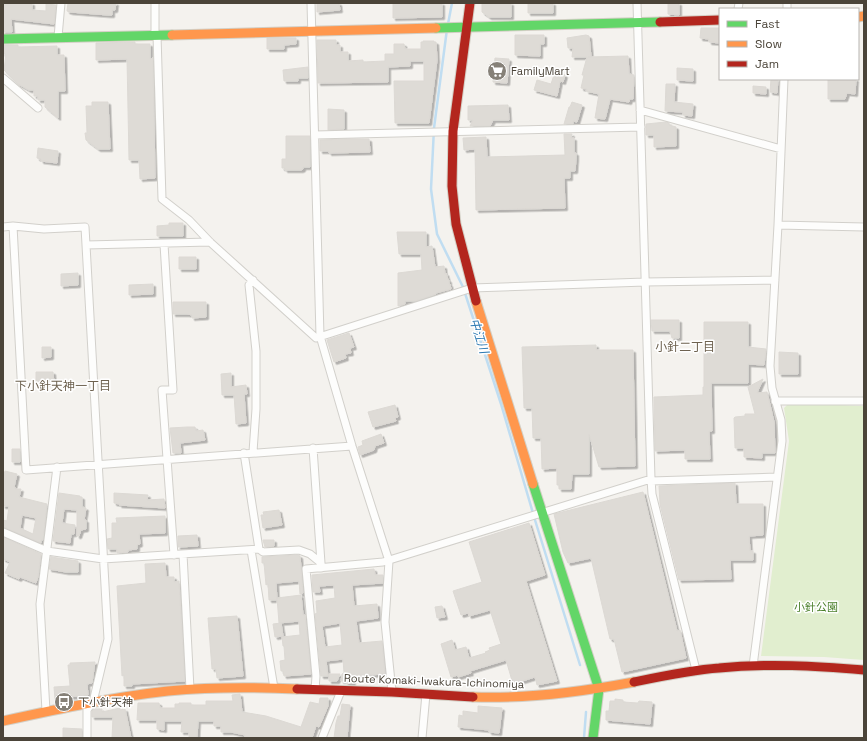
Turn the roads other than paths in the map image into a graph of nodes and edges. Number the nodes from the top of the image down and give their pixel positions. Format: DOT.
graph roads {
  1 [pos="61,3"];
  2 [pos="155,3"];
  3 [pos="311,3"];
  4 [pos="470,3"];
  5 [pos="637,3"];
  6 [pos="719,20"];
  7 [pos="638,23"];
  8 [pos="467,26"];
  9 [pos="312,31"];
  10 [pos="156,35"];
  11 [pos="58,37"];
  12 [pos="3,39"];
  13 [pos="3,78"];
  14 [pos="784,80"];
  15 [pos="38,108"];
  16 [pos="640,110"];
  17 [pos="640,127"];
  18 [pos="450,131"];
  19 [pos="315,135"];
  20 [pos="781,149"];
  21 [pos="13,226"];
  22 [pos="778,226"];
  23 [pos="3,227"];
  24 [pos="864,227"];
  25 [pos="210,242"];
  26 [pos="164,244"];
  27 [pos="86,246"];
  28 [pos="253,280"];
  29 [pos="775,280"];
  30 [pos="645,282"];
  31 [pos="471,288"];
  32 [pos="320,336"];
  33 [pos="775,401"];
  34 [pos="864,401"];
  35 [pos="352,446"];
  36 [pos="313,448"];
  37 [pos="253,452"];
  38 [pos="244,453"];
  39 [pos="167,459"];
  40 [pos="97,464"];
  41 [pos="57,467"];
  42 [pos="777,477"];
  43 [pos="651,480"];
  44 [pos="541,514"];
  45 [pos="3,532"];
  46 [pos="255,549"];
  47 [pos="47,551"];
  48 [pos="183,554"];
  49 [pos="174,555"];
  50 [pos="103,559"];
  51 [pos="389,561"];
  52 [pos="321,566"];
  53 [pos="753,666"];
  54 [pos="696,670"];
  55 [pos="864,670"];
  56 [pos="274,688"];
  57 [pos="190,689"];
  58 [pos="599,689"];
  59 [pos="315,690"];
  60 [pos="341,691"];
  61 [pos="392,692"];
  62 [pos="426,694"];
  63 [pos="93,702"];
  64 [pos="46,712"];
  65 [pos="3,721"];
  66 [pos="87,738"];
  67 [pos="322,738"];
  68 [pos="422,738"];
  69 [pos="593,738"];
  1 -- 11 [label="street"];
  2 -- 10 [label="street"];
  3 -- 9 [label="street"];
  4 -- 8 [label="street"];
  5 -- 7 [label="street"];
  6 -- 7 [label="street"];
  7 -- 8 [label="street"];
  7 -- 16 [label="street"];
  8 -- 9 [label="street"];
  8 -- 18 [label="street"];
  9 -- 10 [label="street"];
  9 -- 19 [label="street"];
  10 -- 11 [label="street"];
  10 -- 25 [label="street"];
  11 -- 12 [label="street"];
  13 -- 15 [label="street"];
  14 -- 20 [label="street"];
  16 -- 17 [label="street"];
  16 -- 20 [label="street"];
  17 -- 18 [label="street"];
  17 -- 30 [label="street"];
  18 -- 19 [label="street"];
  18 -- 31 [label="street"];
  19 -- 32 [label="street"];
  20 -- 22 [label="street"];
  21 -- 23 [label="street"];
  21 -- 27 [label="street"];
  21 -- 41 [label="street"];
  22 -- 24 [label="street"];
  22 -- 29 [label="street"];
  25 -- 26 [label="street"];
  25 -- 28 [label="street"];
  26 -- 27 [label="street"];
  26 -- 39 [label="street"];
  27 -- 40 [label="street"];
  28 -- 32 [label="street"];
  28 -- 37 [label="street"];
  29 -- 30 [label="street"];
  29 -- 33 [label="street"];
  30 -- 31 [label="street"];
  30 -- 43 [label="street"];
  31 -- 32 [label="street"];
  31 -- 44 [label="street"];
  32 -- 35 [label="street"];
  33 -- 34 [label="street"];
  33 -- 42 [label="street"];
  35 -- 36 [label="street"];
  35 -- 51 [label="street"];
  36 -- 37 [label="street"];
  36 -- 52 [label="street"];
  37 -- 38 [label="street"];
  38 -- 39 [label="street"];
  38 -- 46 [label="street"];
  39 -- 40 [label="street"];
  39 -- 49 [label="street"];
  40 -- 41 [label="street"];
  40 -- 50 [label="street"];
  41 -- 47 [label="street"];
  42 -- 43 [label="street"];
  42 -- 53 [label="street"];
  43 -- 44 [label="street"];
  43 -- 54 [label="street"];
  44 -- 51 [label="street"];
  44 -- 58 [label="street"];
  45 -- 47 [label="street"];
  46 -- 48 [label="street"];
  46 -- 52 [label="street"];
  46 -- 56 [label="street"];
  47 -- 50 [label="street"];
  47 -- 64 [label="street"];
  48 -- 49 [label="street"];
  48 -- 57 [label="street"];
  49 -- 50 [label="street"];
  50 -- 63 [label="street"];
  51 -- 52 [label="street"];
  51 -- 61 [label="street"];
  52 -- 59 [label="street"];
  53 -- 54 [label="street, Route Komaki-Iwakura-Ichinomiya"];
  53 -- 55 [label="street, Route Komaki-Iwakura-Ichinomiya"];
  54 -- 58 [label="street, Route Komaki-Iwakura-Ichinomiya"];
  56 -- 57 [label="street, Route Komaki-Iwakura-Ichinomiya"];
  56 -- 59 [label="street, Route Komaki-Iwakura-Ichinomiya"];
  57 -- 63 [label="street, Route Komaki-Iwakura-Ichinomiya"];
  58 -- 62 [label="street, Route Komaki-Iwakura-Ichinomiya"];
  58 -- 69 [label="street"];
  59 -- 60 [label="street, Route Komaki-Iwakura-Ichinomiya"];
  60 -- 61 [label="street, Route Komaki-Iwakura-Ichinomiya"];
  60 -- 67 [label="street"];
  61 -- 62 [label="street, Route Komaki-Iwakura-Ichinomiya"];
  62 -- 68 [label="street"];
  63 -- 64 [label="street, Route Komaki-Iwakura-Ichinomiya"];
  63 -- 66 [label="street"];
  64 -- 65 [label="street, Route Komaki-Iwakura-Ichinomiya"];
}
